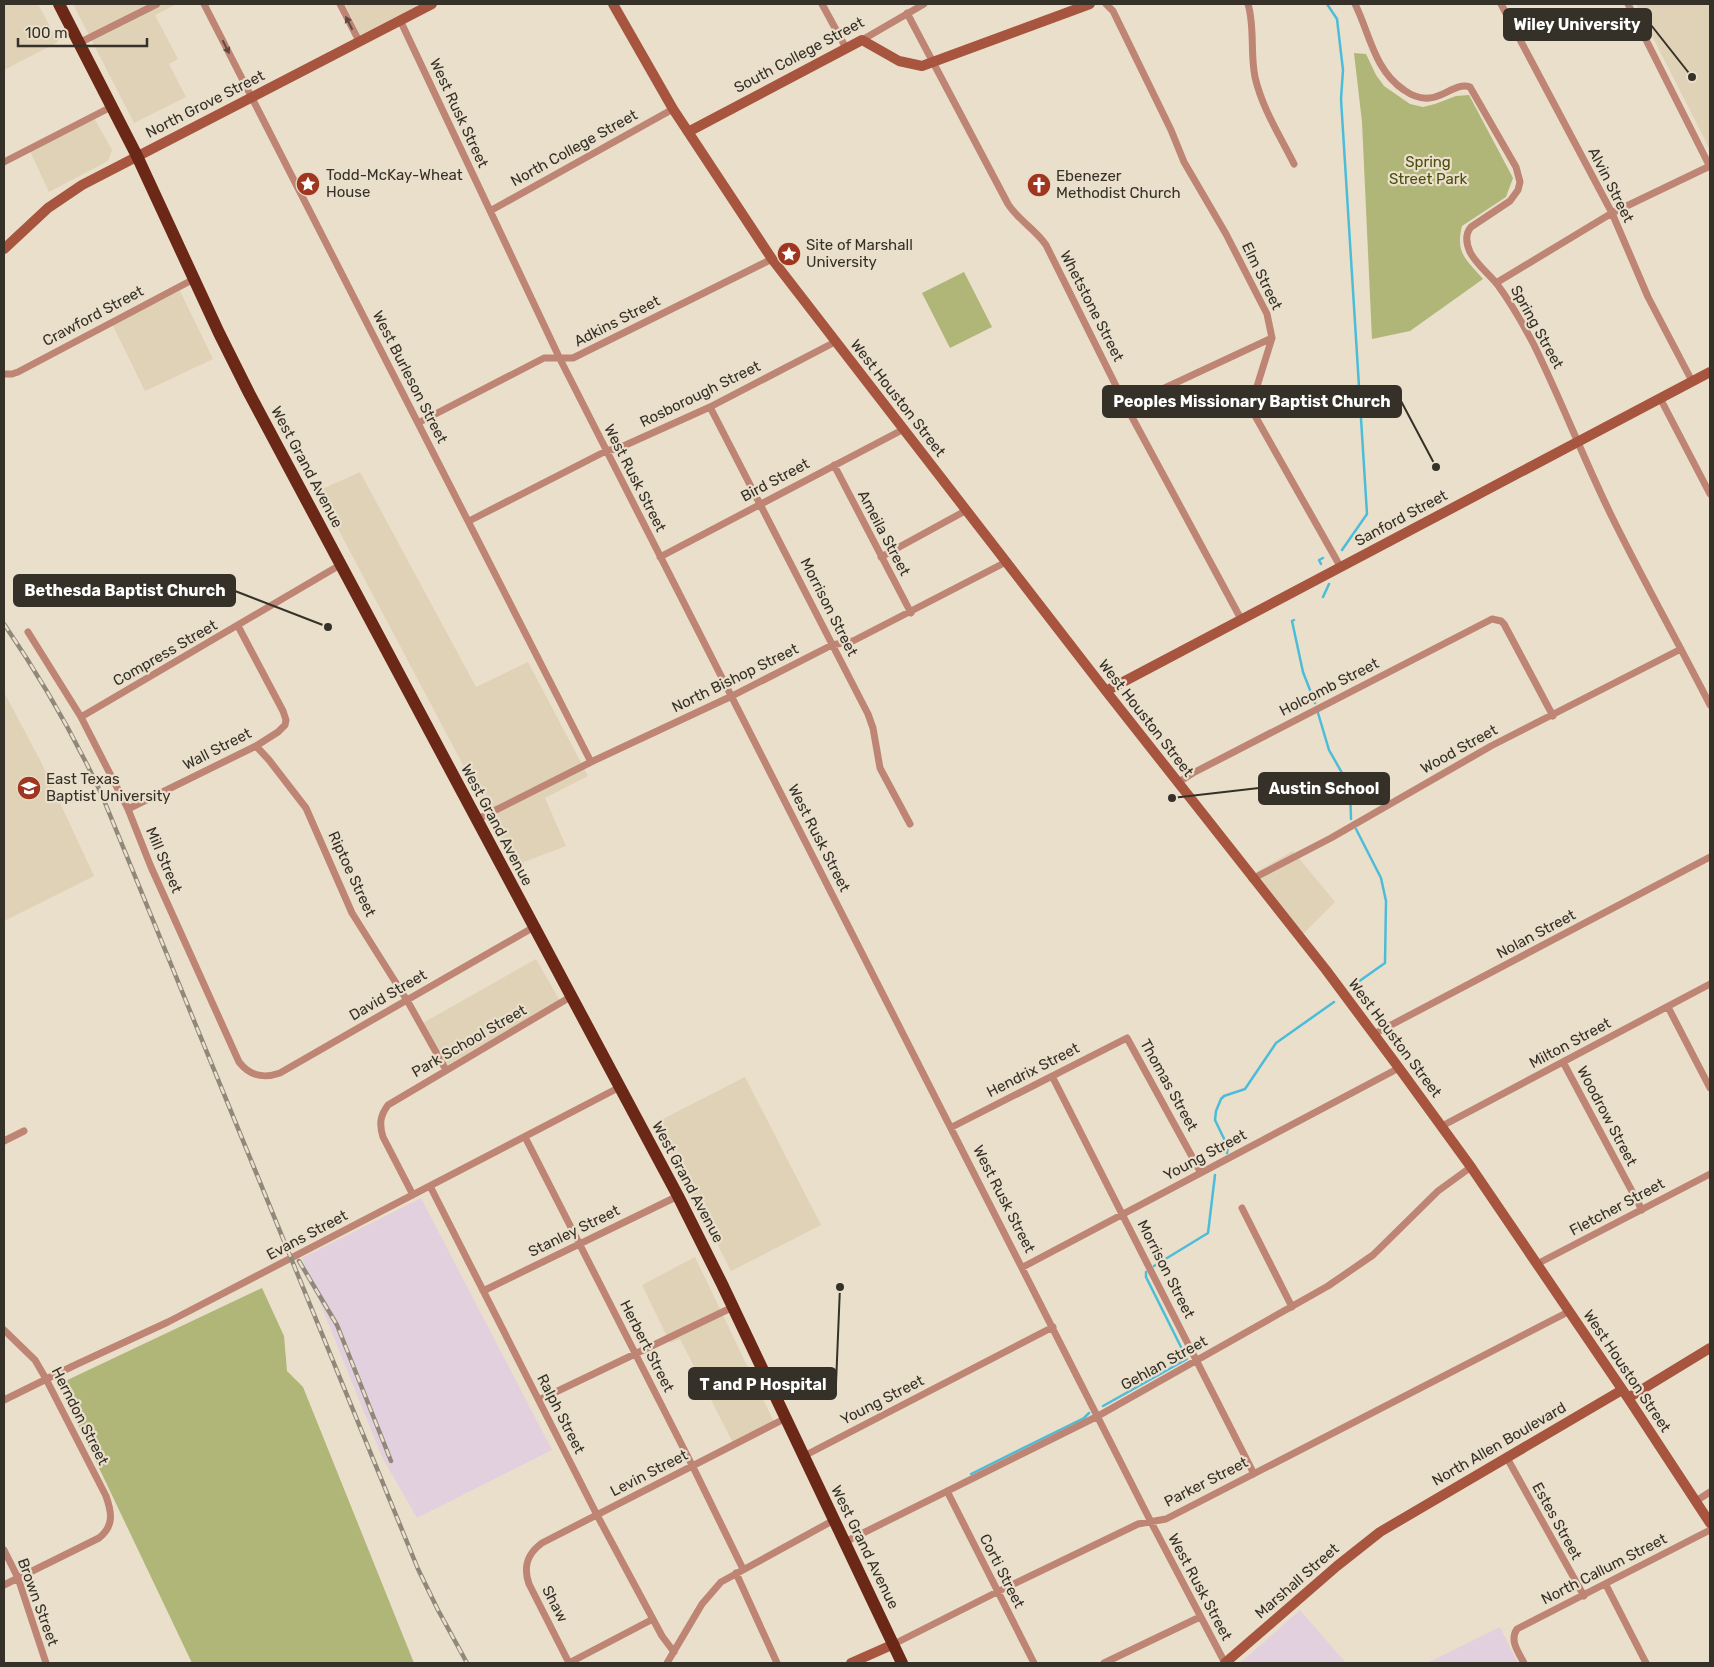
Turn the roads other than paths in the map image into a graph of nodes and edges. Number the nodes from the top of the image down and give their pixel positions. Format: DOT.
graph roads {
  1 [pos="58,4"];
  2 [pos="157,4"];
  3 [pos="204,4"];
  4 [pos="340,4"];
  5 [pos="432,4"];
  6 [pos="613,4"];
  7 [pos="822,4"];
  8 [pos="924,4"];
  9 [pos="1090,4"];
  10 [pos="1106,4"];
  11 [pos="1248,4"];
  12 [pos="1355,4"];
  13 [pos="1501,4"];
  14 [pos="1628,4"];
  15 [pos="907,13"];
  16 [pos="400,20"];
  17 [pos="862,40"];
  18 [pos="359,41"];
  19 [pos="79,43"];
  20 [pos="846,48"];
  21 [pos="934,63"];
  22 [pos="252,97"];
  23 [pos="111,107"];
  24 [pos="672,109"];
  25 [pos="688,132"];
  26 [pos="137,156"];
  27 [pos="4,162"];
  28 [pos="1294,164"];
  29 [pos="1710,166"];
  30 [pos="490,210"];
  31 [pos="1612,214"];
  32 [pos="4,249"];
  33 [pos="772,259"];
  34 [pos="194,279"];
  35 [pos="1496,284"];
  36 [pos="1272,338"];
  37 [pos="835,342"];
  38 [pos="560,359"];
  39 [pos="1710,372"];
  40 [pos="4,374"];
  41 [pos="1692,382"];
  42 [pos="1660,398"];
  43 [pos="1126,406"];
  44 [pos="710,407"];
  45 [pos="418,423"];
  46 [pos="904,429"];
  47 [pos="1578,442"];
  48 [pos="606,451"];
  49 [pos="834,466"];
  50 [pos="1710,494"];
  51 [pos="760,504"];
  52 [pos="967,510"];
  53 [pos="469,521"];
  54 [pos="660,557"];
  55 [pos="881,557"];
  56 [pos="1006,562"];
  57 [pos="340,565"];
  58 [pos="1340,566"];
  59 [pos="911,613"];
  60 [pos="1241,619"];
  61 [pos="238,626"];
  62 [pos="28,632"];
  63 [pos="832,644"];
  64 [pos="1682,649"];
  65 [pos="1106,691"];
  66 [pos="732,696"];
  67 [pos="1710,705"];
  68 [pos="1553,716"];
  69 [pos="81,717"];
  70 [pos="256,746"];
  71 [pos="591,762"];
  72 [pos="1177,783"];
  73 [pos="128,809"];
  74 [pos="476,820"];
  75 [pos="910,824"];
  76 [pos="1710,857"];
  77 [pos="1252,879"];
  78 [pos="534,927"];
  79 [pos="1710,984"];
  80 [pos="572,996"];
  81 [pos="406,1000"];
  82 [pos="1668,1007"];
  83 [pos="1374,1034"];
  84 [pos="1127,1038"];
  85 [pos="1563,1062"];
  86 [pos="1399,1068"];
  87 [pos="446,1070"];
  88 [pos="253,1074"];
  89 [pos="1052,1076"];
  90 [pos="620,1087"];
  91 [pos="1710,1088"];
  92 [pos="1442,1126"];
  93 [pos="952,1127"];
  94 [pos="24,1132"];
  95 [pos="525,1136"];
  96 [pos="4,1141"];
  97 [pos="1471,1167"];
  98 [pos="1201,1173"];
  99 [pos="1710,1174"];
  100 [pos="430,1186"];
  101 [pos="413,1195"];
  102 [pos="678,1196"];
  103 [pos="1242,1208"];
  104 [pos="1642,1210"];
  105 [pos="1123,1214"];
  106 [pos="579,1243"];
  107 [pos="1537,1264"];
  108 [pos="1023,1267"];
  109 [pos="483,1291"];
  110 [pos="733,1307"];
  111 [pos="1292,1307"];
  112 [pos="1568,1312"];
  113 [pos="1053,1327"];
  114 [pos="4,1330"];
  115 [pos="1710,1348"];
  116 [pos="635,1354"];
  117 [pos="1197,1360"];
  118 [pos="46,1379"];
  119 [pos="1625,1394"];
  120 [pos="4,1400"];
  121 [pos="539,1400"];
  122 [pos="1098,1416"];
  123 [pos="786,1418"];
  124 [pos="804,1456"];
  125 [pos="1507,1458"];
  126 [pos="693,1466"];
  127 [pos="1254,1474"];
  128 [pos="947,1492"];
  129 [pos="1710,1492"];
  130 [pos="1696,1501"];
  131 [pos="597,1515"];
  132 [pos="834,1520"];
  133 [pos="1151,1522"];
  134 [pos="1710,1523"];
  135 [pos="1392,1524"];
  136 [pos="1710,1530"];
  137 [pos="845,1542"];
  138 [pos="4,1550"];
  139 [pos="529,1557"];
  140 [pos="739,1571"];
  141 [pos="18,1578"];
  142 [pos="1606,1584"];
  143 [pos="4,1585"];
  144 [pos="997,1592"];
  145 [pos="1584,1596"];
  146 [pos="1200,1617"];
  147 [pos="653,1619"];
  148 [pos="894,1644"];
  149 [pos="674,1652"];
  150 [pos="46,1663"];
  151 [pos="569,1663"];
  152 [pos="667,1663"];
  153 [pos="777,1663"];
  154 [pos="851,1663"];
  155 [pos="902,1663"];
  156 [pos="1034,1663"];
  157 [pos="1104,1663"];
  158 [pos="1225,1663"];
  159 [pos="1524,1663"];
  160 [pos="1646,1663"];
  1 -- 19 [label="highway, West Grand Avenue"];
  2 -- 19 [label="street"];
  3 -- 22 [label="street, West Burleson Street, one-way"];
  18 -- 4 [label="street, one-way"];
  5 -- 16 [label="main road, North Grove Street"];
  6 -- 24 [label="main road, West Houston Street"];
  7 -- 20 [label="street"];
  8 -- 15 [label="street, South College Street"];
  9 -- 21 [label="main road"];
  10 -- 36 [label="street, Elm Street"];
  11 -- 28 [label="street"];
  12 -- 35 [label="street, Spring Street"];
  13 -- 31 [label="street, Alvin Street"];
  14 -- 29 [label="street"];
  15 -- 17 [label="street, South College Street"];
  15 -- 21 [label="street, Whetstone Street"];
  16 -- 18 [label="main road, North Grove Street"];
  16 -- 30 [label="street, West Rusk Street"];
  17 -- 20 [label="main road, South College Street"];
  17 -- 21 [label="main road"];
  18 -- 22 [label="main road, North Grove Street"];
  19 -- 23 [label="highway, West Grand Avenue"];
  20 -- 25 [label="main road, South College Street"];
  21 -- 43 [label="street, Whetstone Street"];
  22 -- 26 [label="main road, North Grove Street"];
  22 -- 45 [label="street, West Burleson Street"];
  23 -- 26 [label="highway, West Grand Avenue"];
  23 -- 27 [label="street"];
  24 -- 25 [label="main road, West Houston Street"];
  24 -- 30 [label="street, North College Street"];
  25 -- 33 [label="main road, West Houston Street"];
  26 -- 32 [label="main road, North Grove Street"];
  26 -- 34 [label="highway, West Grand Avenue"];
  29 -- 31 [label="street"];
  30 -- 38 [label="street, West Rusk Street"];
  31 -- 35 [label="street"];
  31 -- 41 [label="street, Alvin Street"];
  33 -- 37 [label="main road, West Houston Street"];
  33 -- 38 [label="street, Adkins Street"];
  34 -- 40 [label="street, Crawford Street"];
  34 -- 57 [label="highway, West Grand Avenue"];
  35 -- 47 [label="street, Spring Street"];
  36 -- 43 [label="street"];
  36 -- 58 [label="street, Elm Street"];
  37 -- 44 [label="street, Rosborough Street"];
  37 -- 46 [label="main road, West Houston Street"];
  38 -- 45 [label="street, Adkins Street"];
  38 -- 48 [label="street, West Rusk Street"];
  39 -- 41 [label="main road, Sanford Street"];
  41 -- 42 [label="main road, Sanford Street"];
  42 -- 47 [label="main road, Sanford Street"];
  42 -- 50 [label="street"];
  43 -- 60 [label="street, Whetstone Street"];
  44 -- 48 [label="street, Rosborough Street"];
  44 -- 51 [label="street, Morrison Street"];
  45 -- 53 [label="street, West Burleson Street"];
  46 -- 49 [label="street, Bird Street"];
  46 -- 52 [label="main road, West Houston Street"];
  47 -- 58 [label="main road, Sanford Street"];
  47 -- 64 [label="street, Spring Street"];
  48 -- 53 [label="street, Rosborough Street"];
  48 -- 54 [label="street, West Rusk Street"];
  49 -- 51 [label="street, Bird Street"];
  49 -- 55 [label="street, Ameila Street"];
  51 -- 54 [label="street, Bird Street"];
  51 -- 63 [label="street, Morrison Street"];
  52 -- 55 [label="street"];
  52 -- 56 [label="main road, West Houston Street"];
  53 -- 71 [label="street, West Burleson Street"];
  54 -- 66 [label="street, West Rusk Street"];
  55 -- 59 [label="street, Ameila Street"];
  56 -- 59 [label="street, North Bishop Street"];
  56 -- 65 [label="main road, West Houston Street"];
  57 -- 61 [label="street, Compress Street"];
  57 -- 74 [label="highway, West Grand Avenue"];
  58 -- 60 [label="main road, Sanford Street"];
  59 -- 63 [label="street, North Bishop Street"];
  60 -- 65 [label="main road, Sanford Street"];
  61 -- 69 [label="street, Compress Street"];
  61 -- 70 [label="street, Wall Street"];
  62 -- 69 [label="street, Mill Street"];
  63 -- 66 [label="street, North Bishop Street"];
  63 -- 75 [label="street, Morrison Street"];
  64 -- 67 [label="street, Spring Street"];
  64 -- 68 [label="street, Wood Street"];
  65 -- 72 [label="main road, West Houston Street"];
  66 -- 71 [label="street, North Bishop Street"];
  66 -- 93 [label="street, West Rusk Street"];
  68 -- 72 [label="street, Holcomb Street"];
  68 -- 77 [label="street, Wood Street"];
  69 -- 73 [label="street, Mill Street"];
  70 -- 73 [label="street, Wall Street"];
  70 -- 81 [label="street, Riptoe Street"];
  71 -- 74 [label="street, North Bishop Street"];
  72 -- 77 [label="main road, West Houston Street"];
  73 -- 88 [label="street, Mill Street"];
  74 -- 78 [label="highway, West Grand Avenue"];
  76 -- 83 [label="street, Nolan Street"];
  77 -- 83 [label="main road, West Houston Street"];
  78 -- 80 [label="highway, West Grand Avenue"];
  78 -- 81 [label="street, David Street"];
  79 -- 82 [label="street, Milton Street"];
  80 -- 87 [label="street, Park School Street"];
  80 -- 90 [label="highway, West Grand Avenue"];
  81 -- 87 [label="street, Riptoe Street"];
  81 -- 88 [label="street, David Street"];
  82 -- 85 [label="street, Milton Street"];
  82 -- 91 [label="street"];
  83 -- 86 [label="main road, West Houston Street"];
  84 -- 89 [label="street, Hendrix Street"];
  84 -- 98 [label="street, Thomas Street"];
  85 -- 92 [label="street, Milton Street"];
  85 -- 104 [label="street, Woodrow Street"];
  86 -- 92 [label="main road, West Houston Street"];
  86 -- 98 [label="street, Young Street"];
  87 -- 101 [label="street, Park School Street"];
  89 -- 93 [label="street, Hendrix Street"];
  89 -- 105 [label="street, Morrison Street"];
  90 -- 95 [label="street, Evans Street"];
  90 -- 102 [label="highway, West Grand Avenue"];
  92 -- 97 [label="main road, West Houston Street"];
  93 -- 108 [label="street, West Rusk Street"];
  94 -- 96 [label="street"];
  95 -- 100 [label="street, Evans Street"];
  95 -- 106 [label="street, Herbert Street"];
  97 -- 107 [label="main road, West Houston Street"];
  97 -- 111 [label="street, Gehlan Street"];
  98 -- 105 [label="street, Young Street"];
  99 -- 104 [label="street, Fletcher Street"];
  100 -- 101 [label="street, Evans Street"];
  100 -- 109 [label="street, Ralph Street"];
  101 -- 118 [label="street, Evans Street"];
  102 -- 106 [label="street, Stanley Street"];
  102 -- 110 [label="highway, West Grand Avenue"];
  103 -- 111 [label="street"];
  104 -- 107 [label="street, Fletcher Street"];
  105 -- 108 [label="street, Young Street"];
  105 -- 117 [label="street, Morrison Street"];
  106 -- 109 [label="street, Stanley Street"];
  106 -- 116 [label="street, Herbert Street"];
  107 -- 112 [label="main road, West Houston Street"];
  108 -- 113 [label="street, West Rusk Street"];
  109 -- 121 [label="street, Ralph Street"];
  110 -- 116 [label="street"];
  110 -- 123 [label="highway, West Grand Avenue"];
  111 -- 117 [label="street, Gehlan Street"];
  112 -- 119 [label="main road, West Houston Street"];
  112 -- 127 [label="street, Parker Street"];
  113 -- 122 [label="street, West Rusk Street"];
  113 -- 124 [label="street, Young Street"];
  114 -- 118 [label="street, Herndon Street"];
  115 -- 119 [label="main road, North Allen Boulevard"];
  116 -- 121 [label="street"];
  116 -- 126 [label="street, Herbert Street"];
  117 -- 122 [label="street, Gehlan Street"];
  117 -- 127 [label="street, Morrison Street"];
  118 -- 120 [label="street, Evans Street"];
  118 -- 141 [label="street, Herndon Street"];
  119 -- 125 [label="main road, North Allen Boulevard"];
  119 -- 130 [label="main road, West Houston Street"];
  121 -- 131 [label="street, Ralph Street"];
  122 -- 128 [label="street, Gehlan Street"];
  122 -- 133 [label="street, West Rusk Street"];
  123 -- 124 [label="highway, West Grand Avenue"];
  123 -- 126 [label="street, Levin Street"];
  124 -- 132 [label="highway, West Grand Avenue"];
  125 -- 135 [label="main road, North Allen Boulevard"];
  125 -- 145 [label="street, Estes Street"];
  126 -- 131 [label="street, Levin Street"];
  126 -- 140 [label="street, Herbert Street"];
  127 -- 133 [label="street, Parker Street"];
  128 -- 137 [label="street, Gehlan Street"];
  128 -- 144 [label="street, Corti Street"];
  129 -- 130 [label="street"];
  130 -- 134 [label="main road, West Houston Street"];
  131 -- 139 [label="street, Levin Street"];
  131 -- 147 [label="street, Ralph Street"];
  132 -- 137 [label="highway, West Grand Avenue"];
  132 -- 140 [label="street"];
  133 -- 144 [label="street, Parker Street"];
  133 -- 146 [label="street, West Rusk Street"];
  135 -- 158 [label="main road, Marshall Street"];
  136 -- 142 [label="street, North Callum Street"];
  137 -- 148 [label="highway, West Grand Avenue"];
  138 -- 141 [label="street, Brown Street"];
  139 -- 151 [label="street, Shaw"];
  140 -- 149 [label="street"];
  140 -- 153 [label="street, Herbert Street"];
  141 -- 143 [label="street"];
  141 -- 150 [label="street, Brown Street"];
  142 -- 145 [label="street, North Callum Street"];
  142 -- 160 [label="street"];
  144 -- 148 [label="street, Parker Street"];
  144 -- 156 [label="street, Corti Street"];
  145 -- 159 [label="street, North Callum Street"];
  146 -- 157 [label="street"];
  146 -- 158 [label="street, West Rusk Street"];
  147 -- 149 [label="street, Ralph Street"];
  147 -- 151 [label="street"];
  148 -- 154 [label="main road, Parker Street"];
  148 -- 155 [label="highway, West Grand Avenue"];
  149 -- 152 [label="street"];
}
